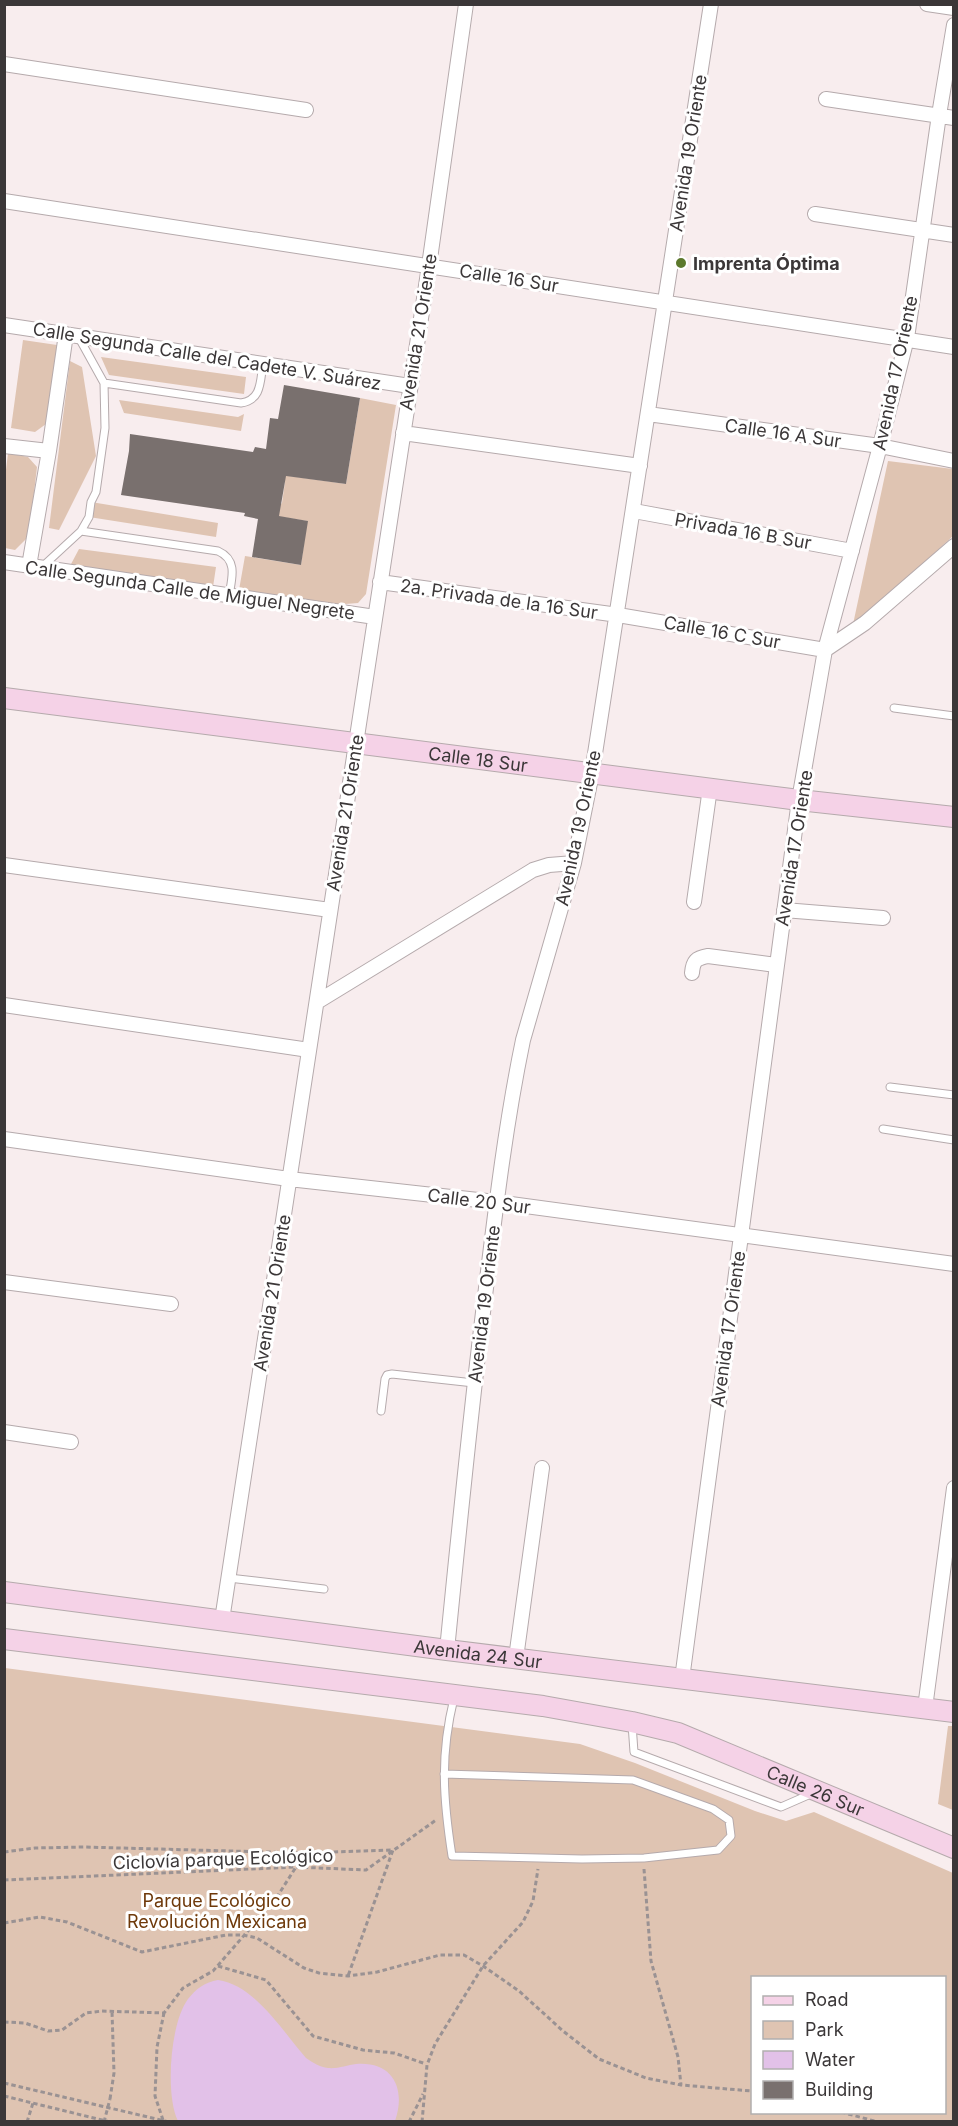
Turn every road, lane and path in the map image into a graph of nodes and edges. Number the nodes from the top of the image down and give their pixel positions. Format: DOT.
graph roads {
  1 [pos="466,4"];
  2 [pos="711,4"];
  3 [pos="927,4"];
  4 [pos="954,8"];
  5 [pos="954,25"];
  6 [pos="4,64"];
  7 [pos="826,99"];
  8 [pos="306,110"];
  9 [pos="939,115"];
  10 [pos="954,118"];
  11 [pos="4,201"];
  12 [pos="815,214"];
  13 [pos="922,230"];
  14 [pos="954,235"];
  15 [pos="429,266"];
  16 [pos="665,302"];
  17 [pos="4,325"];
  18 [pos="72,335"];
  19 [pos="907,339"];
  20 [pos="954,347"];
  21 [pos="263,364"];
  22 [pos="104,383"];
  23 [pos="410,386"];
  24 [pos="648,414"];
  25 [pos="403,433"];
  26 [pos="4,446"];
  27 [pos="880,447"];
  28 [pos="49,451"];
  29 [pos="954,461"];
  30 [pos="640,466"];
  31 [pos="634,511"];
  32 [pos="81,531"];
  33 [pos="954,546"];
  34 [pos="852,550"];
  35 [pos="4,562"];
  36 [pos="35,567"];
  37 [pos="380,582"];
  38 [pos="229,595"];
  39 [pos="618,615"];
  40 [pos="375,617"];
  41 [pos="825,650"];
  42 [pos="4,698"];
  43 [pos="894,708"];
  44 [pos="954,716"];
  45 [pos="355,743"];
  46 [pos="592,773"];
  47 [pos="710,789"];
  48 [pos="799,800"];
  49 [pos="954,818"];
  50 [pos="574,862"];
  51 [pos="4,865"];
  52 [pos="694,902"];
  53 [pos="330,910"];
  54 [pos="784,910"];
  55 [pos="883,918"];
  56 [pos="776,965"];
  57 [pos="692,974"];
  58 [pos="317,1002"];
  59 [pos="4,1005"];
  60 [pos="309,1050"];
  61 [pos="890,1087"];
  62 [pos="954,1095"];
  63 [pos="883,1129"];
  64 [pos="4,1139"];
  65 [pos="954,1140"];
  66 [pos="289,1179"];
  67 [pos="496,1202"];
  68 [pos="741,1236"];
  69 [pos="954,1264"];
  70 [pos="4,1282"];
  71 [pos="171,1304"];
  72 [pos="474,1383"];
  73 [pos="381,1411"];
  74 [pos="4,1432"];
  75 [pos="71,1442"];
  76 [pos="542,1468"];
  77 [pos="954,1488"];
  78 [pos="228,1578"];
  79 [pos="324,1589"];
  80 [pos="4,1592"];
  81 [pos="222,1620"];
  82 [pos="4,1639"];
  83 [pos="447,1650"];
  84 [pos="516,1658"];
  85 [pos="682,1679"];
  86 [pos="454,1695"];
  87 [pos="925,1708"];
  88 [pos="954,1712"];
  89 [pos="632,1722"];
  90 [pos="444,1774"];
  91 [pos="819,1791"];
  92 [pos="443,1815"];
  93 [pos="954,1848"];
  94 [pos="393,1850"];
  95 [pos="4,1852"];
  96 [pos="540,1858"];
  97 [pos="644,1858"];
  98 [pos="296,1867"];
  99 [pos="4,1880"];
  100 [pos="4,1923"];
  101 [pos="243,1935"];
  102 [pos="218,1966"];
  103 [pos="483,1966"];
  104 [pos="348,1976"];
  105 [pos="112,2012"];
  106 [pos="164,2013"];
  107 [pos="4,2022"];
  108 [pos="427,2065"];
  109 [pos="4,2083"];
  110 [pos="681,2085"];
  111 [pos="751,2091"];
  112 [pos="424,2092"];
  113 [pos="4,2096"];
  114 [pos="33,2102"];
  115 [pos="850,2114"];
  116 [pos="163,2120"];
  117 [pos="27,2121"];
  118 [pos="105,2121"];
  119 [pos="110,2121"];
  120 [pos="169,2121"];
  121 [pos="409,2121"];
  122 [pos="422,2121"];
  123 [pos="878,2121"];
  1 -- 15 [label="street, Avenida 21 Oriente"];
  2 -- 16 [label="street, Avenida 19 Oriente"];
  3 -- 4 [label="street"];
  5 -- 9 [label="street, Avenida 17 Oriente"];
  6 -- 8 [label="street"];
  7 -- 9 [label="street"];
  9 -- 10 [label="street"];
  9 -- 13 [label="street, Avenida 17 Oriente"];
  11 -- 15 [label="street, Calle 16 Sur"];
  12 -- 13 [label="street"];
  13 -- 14 [label="street"];
  13 -- 19 [label="street, Avenida 17 Oriente"];
  15 -- 16 [label="street, Calle 16 Sur"];
  15 -- 23 [label="street, Avenida 21 Oriente"];
  16 -- 19 [label="street, Calle 16 Sur"];
  16 -- 24 [label="street, Avenida 19 Oriente"];
  17 -- 18 [label="street, Calle Segunda Calle del Cadete V. Suárez"];
  18 -- 21 [label="street, Calle Segunda Calle del Cadete V. Suárez"];
  18 -- 22 [label="lane"];
  18 -- 28 [label="street"];
  19 -- 20 [label="street, Calle 16 Sur"];
  19 -- 27 [label="street, Avenida 17 Oriente"];
  21 -- 22 [label="lane"];
  21 -- 23 [label="street, Calle Segunda Calle del Cadete V. Suárez"];
  22 -- 32 [label="lane"];
  23 -- 25 [label="street, Avenida 21 Oriente"];
  24 -- 27 [label="street, Calle 16 A Sur"];
  24 -- 30 [label="street, Avenida 19 Oriente"];
  25 -- 30 [label="street"];
  25 -- 37 [label="street, Avenida 21 Oriente"];
  26 -- 28 [label="street"];
  27 -- 29 [label="street, Calle 16 A Sur"];
  27 -- 34 [label="street, Avenida 17 Oriente"];
  28 -- 36 [label="street"];
  30 -- 31 [label="street, Avenida 19 Oriente"];
  31 -- 34 [label="street, Privada 16 B Sur"];
  31 -- 39 [label="street, Avenida 19 Oriente"];
  32 -- 36 [label="lane"];
  32 -- 38 [label="lane"];
  33 -- 41 [label="street"];
  34 -- 41 [label="street, Avenida 17 Oriente"];
  35 -- 36 [label="street, Calle Segunda Calle de Miguel Negrete"];
  36 -- 38 [label="street, Calle Segunda Calle de Miguel Negrete"];
  37 -- 39 [label="street, 2a. Privada de la 16 Sur"];
  37 -- 40 [label="street, Avenida 21 Oriente"];
  38 -- 40 [label="street, Calle Segunda Calle de Miguel Negrete"];
  39 -- 41 [label="street, Calle 16 C Sur"];
  39 -- 46 [label="street, Avenida 19 Oriente"];
  40 -- 45 [label="street, Avenida 21 Oriente"];
  41 -- 48 [label="street, Avenida 17 Oriente"];
  42 -- 45 [label="main road, Calle 18 Sur"];
  43 -- 44 [label="lane"];
  45 -- 46 [label="main road, Calle 18 Sur"];
  45 -- 53 [label="street, Avenida 21 Oriente"];
  46 -- 47 [label="main road, Calle 18 Sur"];
  46 -- 50 [label="street, Avenida 19 Oriente"];
  47 -- 48 [label="main road, Calle 18 Sur"];
  47 -- 52 [label="street"];
  48 -- 49 [label="main road, Calle 18 Sur"];
  48 -- 54 [label="street, Avenida 17 Oriente"];
  50 -- 58 [label="street"];
  50 -- 67 [label="street, Avenida 19 Oriente"];
  51 -- 53 [label="street"];
  53 -- 58 [label="street, Avenida 21 Oriente"];
  54 -- 55 [label="street"];
  54 -- 56 [label="street, Avenida 17 Oriente"];
  56 -- 57 [label="street"];
  56 -- 68 [label="street, Avenida 17 Oriente"];
  58 -- 60 [label="street, Avenida 21 Oriente"];
  59 -- 60 [label="street"];
  60 -- 66 [label="street, Avenida 21 Oriente"];
  61 -- 62 [label="lane"];
  63 -- 65 [label="lane"];
  64 -- 66 [label="street, Calle 20 Sur"];
  66 -- 67 [label="street, Calle 20 Sur"];
  66 -- 78 [label="street, Avenida 21 Oriente"];
  67 -- 68 [label="street, Calle 20 Sur"];
  67 -- 72 [label="street, Avenida 19 Oriente"];
  68 -- 69 [label="street, Calle 20 Sur"];
  68 -- 85 [label="street, Avenida 17 Oriente"];
  70 -- 71 [label="street"];
  72 -- 73 [label="lane"];
  72 -- 83 [label="street, Avenida 19 Oriente"];
  74 -- 75 [label="street"];
  76 -- 84 [label="street"];
  77 -- 87 [label="street"];
  78 -- 79 [label="lane"];
  78 -- 81 [label="street, Avenida 21 Oriente"];
  80 -- 81 [label="main road, Avenida 24 Sur"];
  81 -- 83 [label="main road, Avenida 24 Sur"];
  82 -- 86 [label="main road"];
  83 -- 84 [label="main road, Avenida 24 Sur"];
  84 -- 85 [label="main road, Avenida 24 Sur"];
  85 -- 87 [label="main road, Avenida 24 Sur"];
  86 -- 89 [label="main road"];
  86 -- 90 [label="lane"];
  87 -- 88 [label="main road, Avenida 24 Sur"];
  89 -- 91 [label="main road, Calle 26 Sur"];
  89 -- 91 [label="lane"];
  90 -- 96 [label="lane"];
  90 -- 97 [label="lane"];
  91 -- 93 [label="main road, Calle 26 Sur"];
  92 -- 94 [label="path, Ciclovía parque Ecológico"];
  94 -- 95 [label="path"];
  94 -- 98 [label="path, Ciclovía parque Ecológico"];
  94 -- 104 [label="path"];
  96 -- 97 [label="lane"];
  96 -- 103 [label="path"];
  97 -- 110 [label="path"];
  98 -- 99 [label="path, Ciclovía parque Ecológico"];
  98 -- 101 [label="path"];
  100 -- 101 [label="path"];
  101 -- 102 [label="path"];
  101 -- 104 [label="path"];
  102 -- 106 [label="path"];
  102 -- 108 [label="path"];
  103 -- 104 [label="path"];
  103 -- 108 [label="path"];
  103 -- 110 [label="path"];
  105 -- 106 [label="path"];
  105 -- 107 [label="path"];
  105 -- 118 [label="path, bridge"];
  106 -- 116 [label="path"];
  108 -- 112 [label="path"];
  109 -- 116 [label="path"];
  110 -- 111 [label="path"];
  112 -- 121 [label="path"];
  112 -- 122 [label="path"];
  113 -- 114 [label="path"];
  114 -- 117 [label="path"];
  114 -- 119 [label="path"];
  115 -- 123 [label="path"];
  116 -- 120 [label="path"];
}
